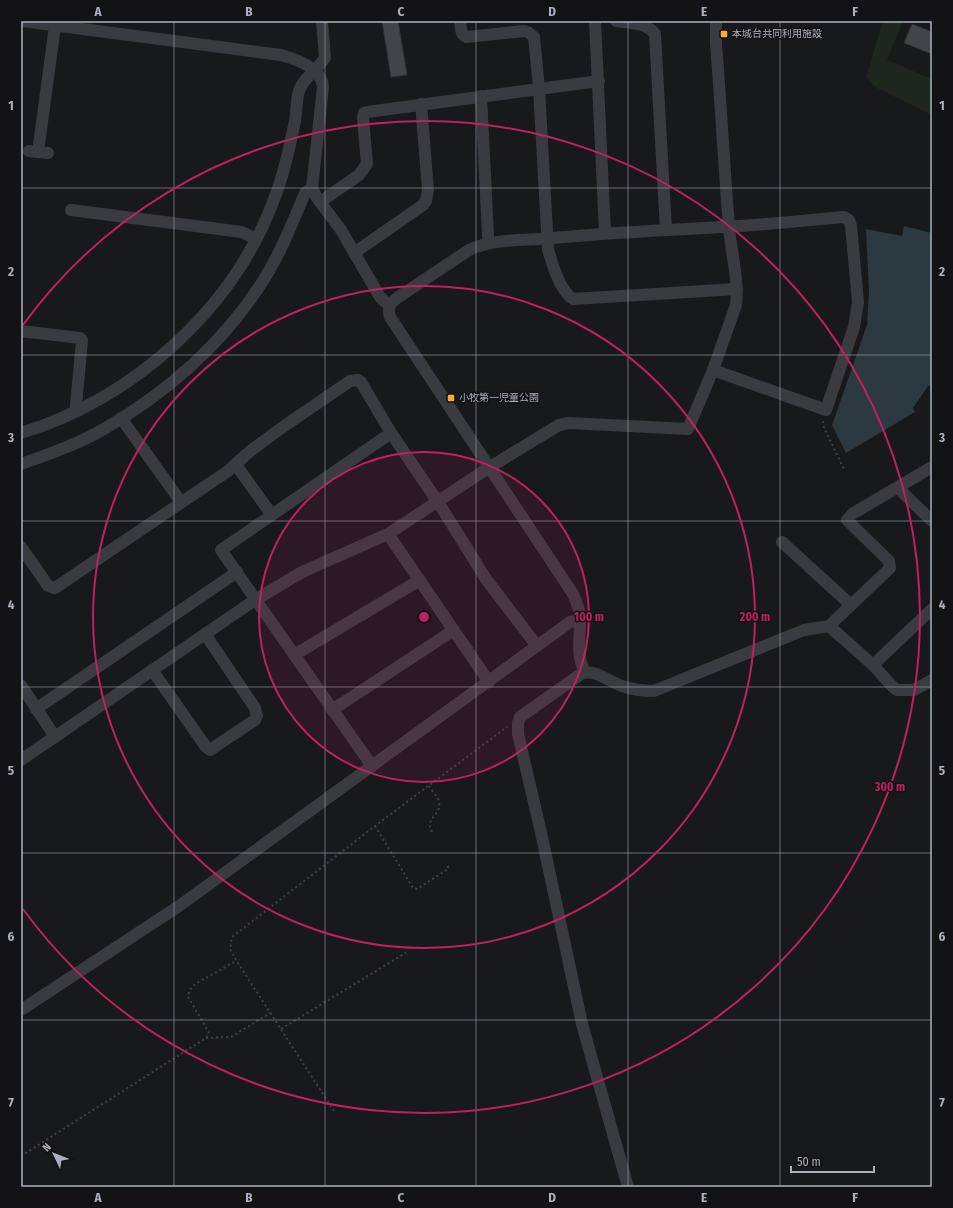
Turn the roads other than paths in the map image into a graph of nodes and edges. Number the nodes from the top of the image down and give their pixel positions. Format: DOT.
graph roads {
  1 [pos="22,21"];
  2 [pos="322,21"];
  3 [pos="460,21"];
  4 [pos="595,21"];
  5 [pos="616,21"];
  6 [pos="716,21"];
  7 [pos="55,26"];
  8 [pos="91,26"];
  9 [pos="315,71"];
  10 [pos="599,81"];
  11 [pos="539,88"];
  12 [pos="481,96"];
  13 [pos="421,104"];
  14 [pos="38,152"];
  15 [pos="312,188"];
  16 [pos="320,202"];
  17 [pos="71,210"];
  18 [pos="729,227"];
  19 [pos="666,230"];
  20 [pos="605,233"];
  21 [pos="256,239"];
  22 [pos="548,239"];
  23 [pos="489,243"];
  24 [pos="354,253"];
  25 [pos="737,288"];
  26 [pos="390,305"];
  27 [pos="21,331"];
  28 [pos="712,370"];
  29 [pos="78,411"];
  30 [pos="121,418"];
  31 [pos="21,433"];
  32 [pos="391,433"];
  33 [pos="21,464"];
  34 [pos="236,464"];
  35 [pos="490,467"];
  36 [pos="932,468"];
  37 [pos="900,486"];
  38 [pos="181,502"];
  39 [pos="438,502"];
  40 [pos="272,515"];
  41 [pos="932,521"];
  42 [pos="388,534"];
  43 [pos="782,542"];
  44 [pos="21,547"];
  45 [pos="237,572"];
  46 [pos="420,580"];
  47 [pos="255,600"];
  48 [pos="851,605"];
  49 [pos="932,609"];
  50 [pos="580,620"];
  51 [pos="830,626"];
  52 [pos="454,630"];
  53 [pos="205,634"];
  54 [pos="537,646"];
  55 [pos="294,655"];
  56 [pos="873,665"];
  57 [pos="152,670"];
  58 [pos="585,672"];
  59 [pos="932,680"];
  60 [pos="489,682"];
  61 [pos="21,686"];
  62 [pos="36,709"];
  63 [pos="332,710"];
  64 [pos="55,737"];
  65 [pos="21,760"];
  66 [pos="372,766"];
  67 [pos="21,1010"];
  68 [pos="628,1187"];
  1 -- 7 [label="street"];
  2 -- 9 [label="street"];
  3 -- 11 [label="street"];
  4 -- 10 [label="street"];
  5 -- 19 [label="street"];
  6 -- 18 [label="street"];
  7 -- 8 [label="street"];
  7 -- 14 [label="street"];
  8 -- 9 [label="street"];
  9 -- 15 [label="street"];
  9 -- 21 [label="street"];
  10 -- 11 [label="street"];
  10 -- 20 [label="street"];
  11 -- 12 [label="street"];
  11 -- 22 [label="street"];
  12 -- 13 [label="street"];
  12 -- 23 [label="street"];
  13 -- 16 [label="street"];
  13 -- 24 [label="street"];
  15 -- 16 [label="street"];
  15 -- 30 [label="street"];
  16 -- 24 [label="street"];
  17 -- 21 [label="street"];
  18 -- 19 [label="street"];
  18 -- 25 [label="street"];
  18 -- 28 [label="street"];
  19 -- 20 [label="street"];
  20 -- 22 [label="street"];
  21 -- 29 [label="street"];
  22 -- 23 [label="street"];
  22 -- 25 [label="street"];
  23 -- 26 [label="street"];
  24 -- 26 [label="street"];
  25 -- 28 [label="street"];
  26 -- 35 [label="street"];
  27 -- 29 [label="street"];
  28 -- 35 [label="street"];
  29 -- 31 [label="street"];
  30 -- 33 [label="street"];
  30 -- 38 [label="street"];
  32 -- 34 [label="street"];
  32 -- 39 [label="street"];
  32 -- 40 [label="street"];
  34 -- 38 [label="street"];
  34 -- 40 [label="street"];
  35 -- 39 [label="street"];
  35 -- 50 [label="street"];
  36 -- 37 [label="street"];
  37 -- 41 [label="street"];
  37 -- 48 [label="street"];
  38 -- 44 [label="street"];
  39 -- 42 [label="street"];
  39 -- 54 [label="street"];
  40 -- 45 [label="street"];
  42 -- 46 [label="street"];
  42 -- 47 [label="street"];
  43 -- 48 [label="street"];
  45 -- 47 [label="street"];
  45 -- 62 [label="street"];
  46 -- 52 [label="street"];
  46 -- 55 [label="street"];
  47 -- 53 [label="street"];
  47 -- 55 [label="street"];
  48 -- 51 [label="street"];
  49 -- 56 [label="street"];
  50 -- 54 [label="street"];
  50 -- 58 [label="street"];
  51 -- 56 [label="street"];
  51 -- 58 [label="street"];
  52 -- 60 [label="street"];
  52 -- 63 [label="street"];
  53 -- 57 [label="street"];
  53 -- 57 [label="street"];
  54 -- 60 [label="street"];
  55 -- 63 [label="street"];
  56 -- 59 [label="street"];
  57 -- 64 [label="street"];
  58 -- 68 [label="street"];
  60 -- 66 [label="street"];
  61 -- 62 [label="street"];
  62 -- 64 [label="street"];
  63 -- 66 [label="street"];
  64 -- 65 [label="street"];
  66 -- 67 [label="street"];
}
